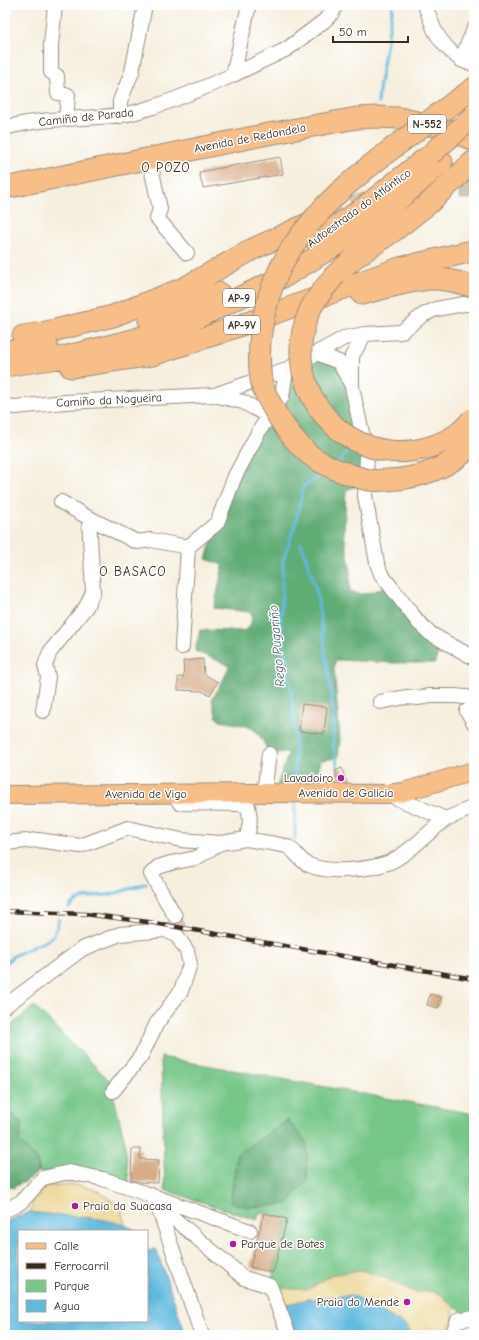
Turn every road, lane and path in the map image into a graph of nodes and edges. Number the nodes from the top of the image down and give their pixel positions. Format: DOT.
graph roads {
  1 [pos="56,5"];
  2 [pos="145,5"];
  3 [pos="249,5"];
  4 [pos="336,5"];
  5 [pos="425,5"];
  6 [pos="474,29"];
  7 [pos="468,62"];
  8 [pos="233,75"];
  9 [pos="474,88"];
  10 [pos="120,116"];
  11 [pos="474,116"];
  12 [pos="66,119"];
  13 [pos="5,128"];
  14 [pos="474,134"];
  15 [pos="474,140"];
  16 [pos="149,158"];
  17 [pos="436,158"];
  18 [pos="469,166"];
  19 [pos="5,188"];
  20 [pos="323,212"];
  21 [pos="474,251"];
  22 [pos="187,253"];
  23 [pos="474,287"];
  24 [pos="474,304"];
  25 [pos="365,334"];
  26 [pos="5,339"];
  27 [pos="5,351"];
  28 [pos="317,353"];
  29 [pos="152,355"];
  30 [pos="5,366"];
  31 [pos="286,370"];
  32 [pos="5,377"];
  33 [pos="352,386"];
  34 [pos="214,395"];
  35 [pos="5,406"];
  36 [pos="269,416"];
  37 [pos="473,418"];
  38 [pos="474,443"];
  39 [pos="61,502"];
  40 [pos="89,518"];
  41 [pos="188,547"];
  42 [pos="182,647"];
  43 [pos="474,658"];
  44 [pos="474,698"];
  45 [pos="380,702"];
  46 [pos="474,709"];
  47 [pos="43,711"];
  48 [pos="474,723"];
  49 [pos="269,754"];
  50 [pos="474,771"];
  51 [pos="274,793"];
  52 [pos="174,794"];
  53 [pos="387,794"];
  54 [pos="5,795"];
  55 [pos="474,809"];
  56 [pos="446,819"];
  57 [pos="246,839"];
  58 [pos="5,843"];
  59 [pos="220,843"];
  60 [pos="175,916"];
  61 [pos="180,930"];
  62 [pos="187,951"];
  63 [pos="5,1006"];
  64 [pos="113,1091"];
  65 [pos="153,1199"];
  66 [pos="5,1208"];
  67 [pos="250,1231"];
  68 [pos="474,1317"];
  69 [pos="202,1335"];
  70 [pos="289,1335"];
  71 [pos="452,1335"];
  1 -- 12 [label="street"];
  2 -- 10 [label="street"];
  3 -- 8 [label="street"];
  4 -- 8 [label="street, Camiño de Parada"];
  5 -- 7 [label="street"];
  6 -- 7 [label="street"];
  8 -- 10 [label="street, Camiño de Parada"];
  9 -- 20 [label="highway, bridge"];
  10 -- 12 [label="street, Camiño de Parada"];
  11 -- 17 [label="highway, Autoestrada do Atlántico / AP-9, bridge"];
  12 -- 13 [label="street, Camiño de Parada"];
  14 -- 17 [label="highway, Autoestrada do Atlántico / AP-9"];
  15 -- 16 [label="highway, Avenida de Redondela / N-552"];
  16 -- 19 [label="highway, Avenida de Redondela / N-552"];
  16 -- 22 [label="street"];
  17 -- 27 [label="highway, Autoestrada do Atlántico / AP-9"];
  17 -- 30 [label="highway, Autoestrada do Atlántico / AP-9"];
  18 -- 37 [label="highway, bridge"];
  20 -- 26 [label="highway"];
  20 -- 38 [label="highway, bridge"];
  21 -- 29 [label="highway, AP-9V"];
  23 -- 29 [label="highway"];
  24 -- 25 [label="street, Camiño da Nogueira"];
  25 -- 28 [label="street, Camiño da Nogueira"];
  25 -- 33 [label="street"];
  28 -- 31 [label="street, Camiño da Nogueira"];
  28 -- 33 [label="street"];
  29 -- 32 [label="highway, AP-9V"];
  31 -- 34 [label="street, Camiño da Nogueira"];
  31 -- 36 [label="street"];
  33 -- 43 [label="street"];
  34 -- 35 [label="street, Camiño da Nogueira"];
  34 -- 36 [label="street, Camiño da Nogueira"];
  36 -- 41 [label="street"];
  39 -- 40 [label="street"];
  40 -- 41 [label="street"];
  40 -- 47 [label="street"];
  41 -- 42 [label="street"];
  44 -- 45 [label="street"];
  46 -- 48 [label="street"];
  49 -- 51 [label="street"];
  50 -- 53 [label="main road, Avenida de Galicia"];
  51 -- 52 [label="main road, Avenida de Vigo"];
  51 -- 53 [label="main road, Avenida de Galicia"];
  52 -- 54 [label="main road, Avenida de Vigo"];
  52 -- 57 [label="street"];
  53 -- 56 [label="street"];
  55 -- 56 [label="street"];
  56 -- 57 [label="street"];
  57 -- 59 [label="street"];
  58 -- 59 [label="street"];
  59 -- 60 [label="street"];
  61 -- 62 [label="street"];
  62 -- 63 [label="street"];
  62 -- 64 [label="street"];
  65 -- 66 [label="street"];
  65 -- 67 [label="street"];
  65 -- 69 [label="street"];
  65 -- 70 [label="street"];
  68 -- 71 [label="street"];
}
